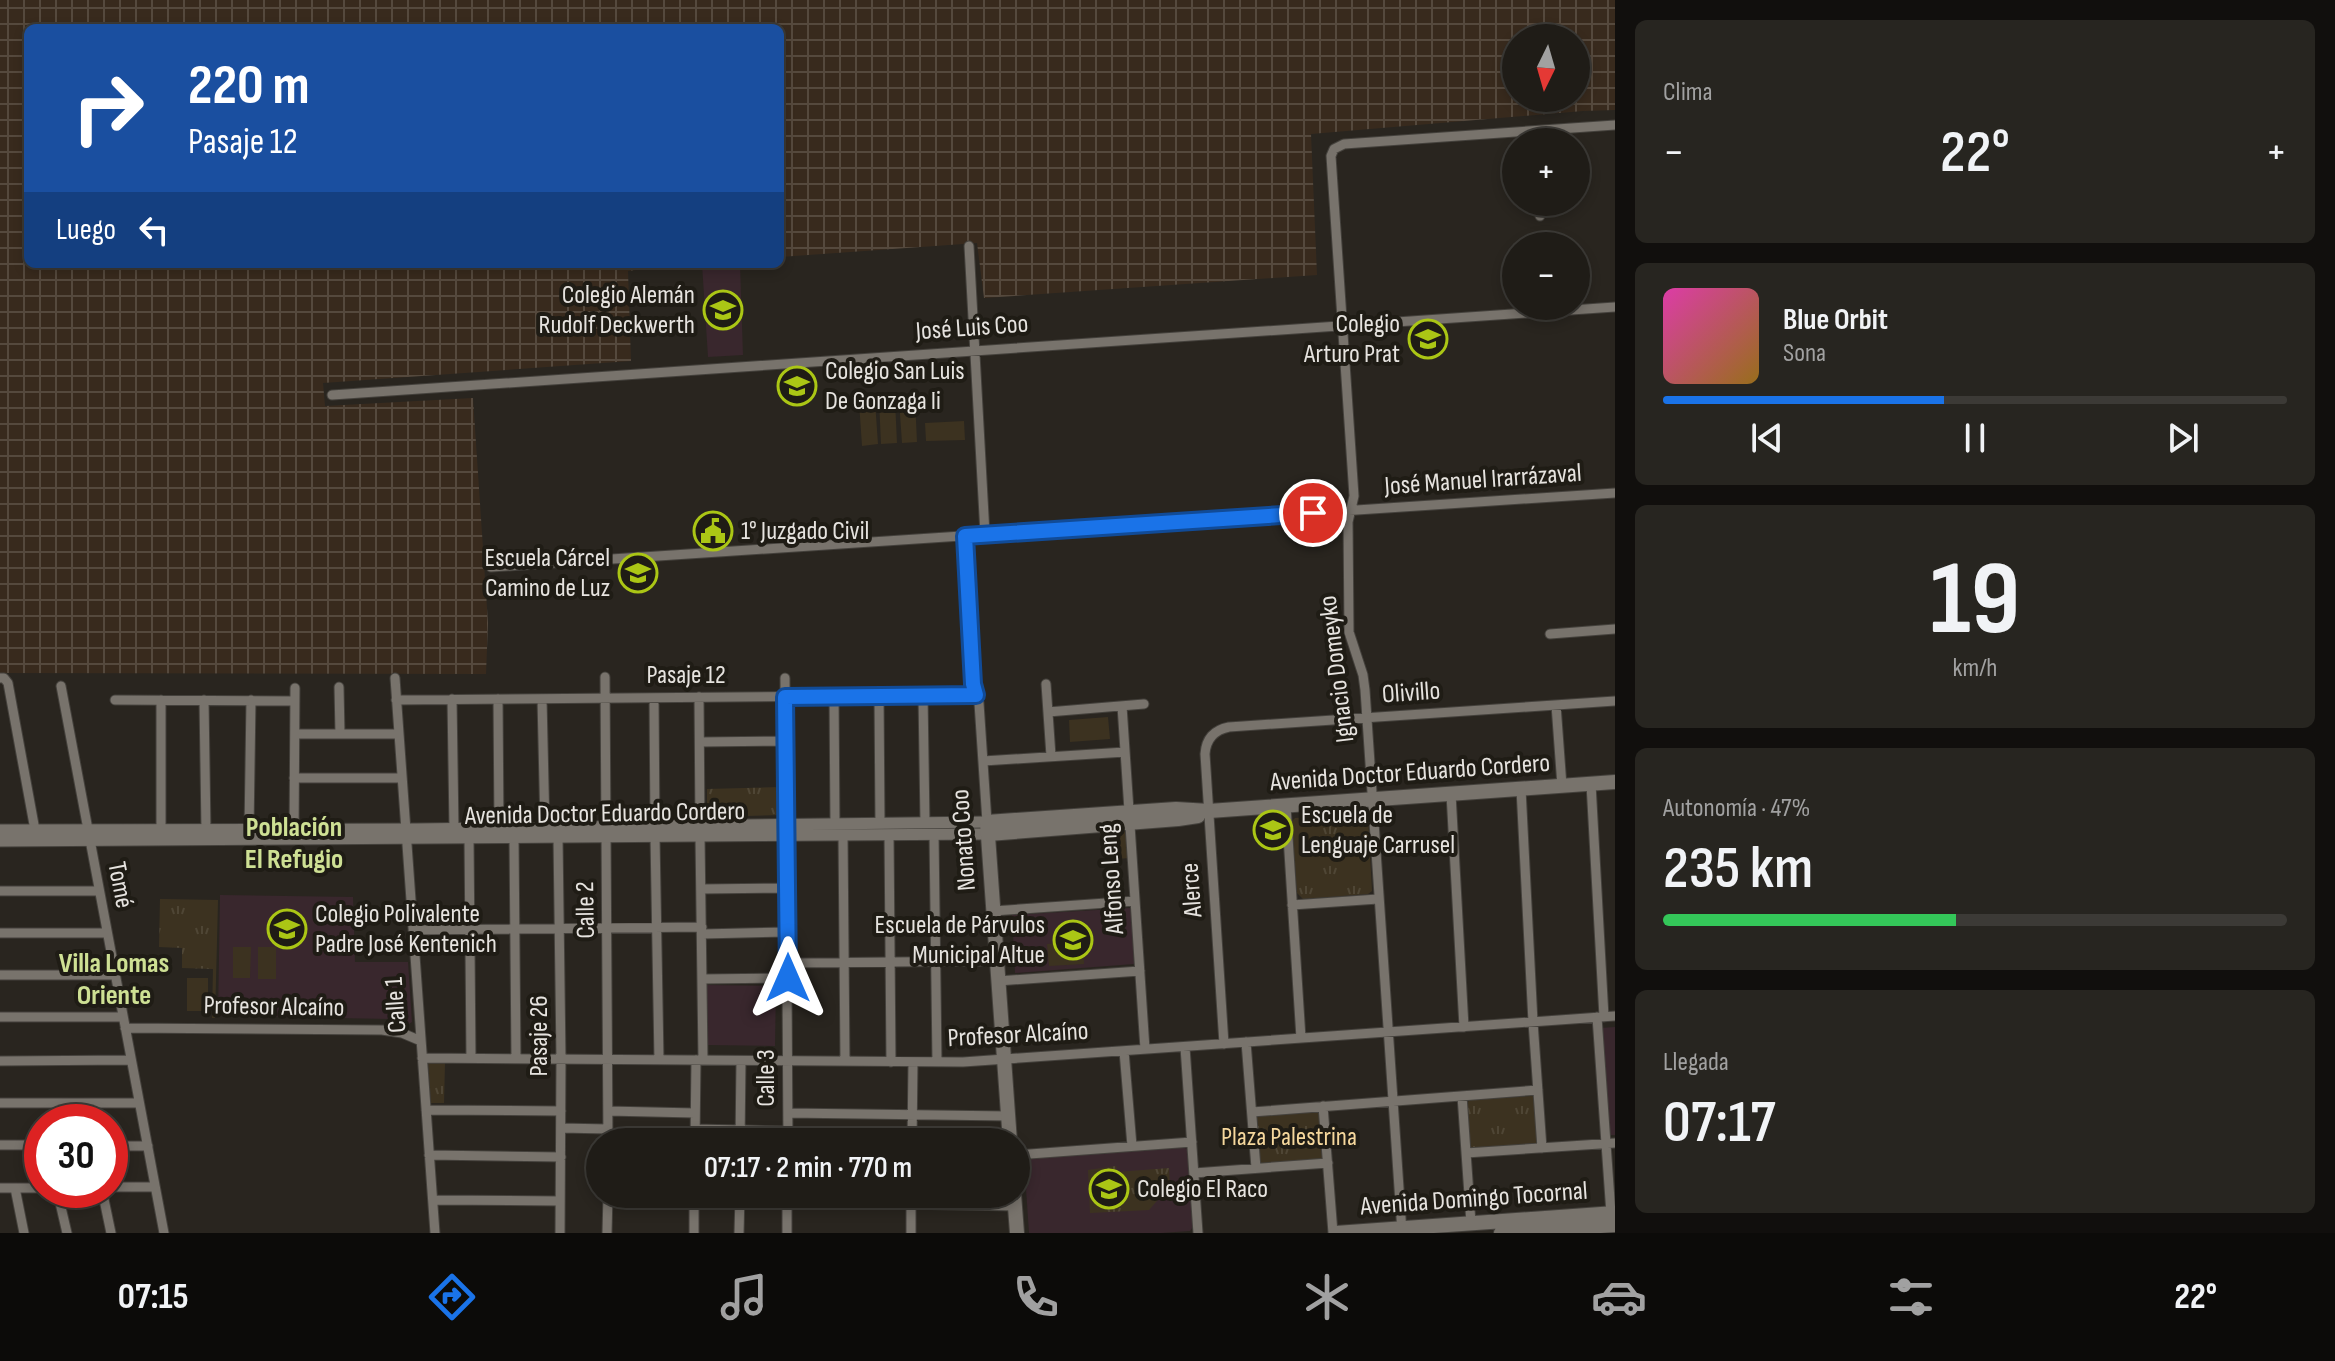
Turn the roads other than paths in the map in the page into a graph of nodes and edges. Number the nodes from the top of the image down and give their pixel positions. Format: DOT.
graph roads {
  1 [pos="1615,125"];
  2 [pos="1577,128"];
  3 [pos="1502,133"];
  4 [pos="969,246"];
  5 [pos="1615,307"];
  6 [pos="1343,324"];
  7 [pos="974,350"];
  8 [pos="332,395"];
  9 [pos="1615,493"];
  10 [pos="1351,510"];
  11 [pos="985,534"];
  12 [pos="965,536"];
  13 [pos="491,567"];
  14 [pos="1615,629"];
  15 [pos="1550,634"];
  16 [pos="605,677"];
  17 [pos="395,678"];
  18 [pos="785,678"];
  19 [pos="3,679"];
  20 [pos="1046,684"];
  21 [pos="61,686"];
  22 [pos="339,687"];
  23 [pos="295,688"];
  24 [pos="923,695"];
  25 [pos="976,695"];
  26 [pos="834,696"];
  27 [pos="879,696"];
  28 [pos="699,697"];
  29 [pos="785,697"];
  30 [pos="605,698"];
  31 [pos="654,698"];
  32 [pos="452,699"];
  33 [pos="498,699"];
  34 [pos="542,699"];
  35 [pos="115,700"];
  36 [pos="161,700"];
  37 [pos="204,700"];
  38 [pos="251,700"];
  39 [pos="396,700"];
  40 [pos="295,701"];
  41 [pos="1615,701"];
  42 [pos="1144,704"];
  43 [pos="1556,705"];
  44 [pos="1122,706"];
  45 [pos="1048,712"];
  46 [pos="1367,718"];
  47 [pos="295,734"];
  48 [pos="340,734"];
  49 [pos="399,734"];
  50 [pos="1212,736"];
  51 [pos="786,741"];
  52 [pos="700,742"];
  53 [pos="1125,752"];
  54 [pos="1051,756"];
  55 [pos="983,761"];
  56 [pos="294,778"];
  57 [pos="402,778"];
  58 [pos="1615,782"];
  59 [pos="1591,784"];
  60 [pos="1562,786"];
  61 [pos="1521,789"];
  62 [pos="1451,794"];
  63 [pos="1372,800"];
  64 [pos="1286,806"];
  65 [pos="1209,811"];
  66 [pos="1130,818"];
  67 [pos="880,823"];
  68 [pos="925,823"];
  69 [pos="835,824"];
  70 [pos="499,828"];
  71 [pos="545,828"];
  72 [pos="988,828"];
  73 [pos="454,829"];
  74 [pos="0,830"];
  75 [pos="35,830"];
  76 [pos="206,830"];
  77 [pos="249,830"];
  78 [pos="786,830"];
  79 [pos="700,831"];
  80 [pos="607,832"];
  81 [pos="655,832"];
  82 [pos="934,834"];
  83 [pos="294,835"];
  84 [pos="406,835"];
  85 [pos="843,835"];
  86 [pos="889,835"];
  87 [pos="88,836"];
  88 [pos="161,836"];
  89 [pos="558,838"];
  90 [pos="469,839"];
  91 [pos="514,839"];
  92 [pos="0,841"];
  93 [pos="787,888"];
  94 [pos="701,889"];
  95 [pos="0,891"];
  96 [pos="99,891"];
  97 [pos="1378,899"];
  98 [pos="1135,901"];
  99 [pos="1292,905"];
  100 [pos="993,911"];
  101 [pos="657,927"];
  102 [pos="514,928"];
  103 [pos="560,928"];
  104 [pos="608,928"];
  105 [pos="470,929"];
  106 [pos="413,930"];
  107 [pos="702,930"];
  108 [pos="787,932"];
  109 [pos="0,933"];
  110 [pos="107,933"];
  111 [pos="997,961"];
  112 [pos="845,962"];
  113 [pos="890,962"];
  114 [pos="936,962"];
  115 [pos="788,963"];
  116 [pos="1140,971"];
  117 [pos="0,975"];
  118 [pos="115,975"];
  119 [pos="788,978"];
  120 [pos="702,979"];
  121 [pos="998,981"];
  122 [pos="1615,1016"];
  123 [pos="0,1017"];
  124 [pos="1600,1017"];
  125 [pos="124,1022"];
  126 [pos="1533,1022"];
  127 [pos="1464,1027"];
  128 [pos="1387,1032"];
  129 [pos="1301,1038"];
  130 [pos="421,1041"];
  131 [pos="1246,1042"];
  132 [pos="1224,1044"];
  133 [pos="1185,1047"];
  134 [pos="1145,1049"];
  135 [pos="1124,1051"];
  136 [pos="422,1058"];
  137 [pos="471,1058"];
  138 [pos="516,1058"];
  139 [pos="561,1059"];
  140 [pos="609,1059"];
  141 [pos="131,1060"];
  142 [pos="659,1060"];
  143 [pos="699,1060"];
  144 [pos="1004,1060"];
  145 [pos="0,1061"];
  146 [pos="741,1061"];
  147 [pos="788,1061"];
  148 [pos="845,1061"];
  149 [pos="891,1062"];
  150 [pos="913,1062"];
  151 [pos="937,1062"];
  152 [pos="1538,1090"];
  153 [pos="1462,1096"];
  154 [pos="1392,1101"];
  155 [pos="0,1103"];
  156 [pos="139,1103"];
  157 [pos="1323,1106"];
  158 [pos="426,1110"];
  159 [pos="561,1111"];
  160 [pos="608,1111"];
  161 [pos="1252,1112"];
  162 [pos="695,1113"];
  163 [pos="788,1113"];
  164 [pos="912,1114"];
  165 [pos="1008,1116"];
  166 [pos="561,1128"];
  167 [pos="608,1128"];
  168 [pos="695,1128"];
  169 [pos="740,1128"];
  170 [pos="788,1128"];
  171 [pos="912,1128"];
  172 [pos="1009,1128"];
  173 [pos="586,1129"];
  174 [pos="1192,1142"];
  175 [pos="1610,1144"];
  176 [pos="0,1145"];
  177 [pos="24,1145"];
  178 [pos="128,1146"];
  179 [pos="148,1146"];
  180 [pos="1132,1146"];
  181 [pos="1542,1148"];
  182 [pos="1466,1153"];
  183 [pos="1030,1154"];
  184 [pos="429,1155"];
  185 [pos="561,1157"];
  186 [pos="1328,1163"];
  187 [pos="1256,1168"];
  188 [pos="1194,1173"];
  189 [pos="128,1187"];
  190 [pos="155,1187"];
  191 [pos="0,1188"];
  192 [pos="15,1188"];
  193 [pos="24,1188"];
  194 [pos="433,1200"];
  195 [pos="560,1201"];
  196 [pos="61,1208"];
  197 [pos="106,1208"];
  198 [pos="608,1208"];
  199 [pos="694,1208"];
  200 [pos="740,1208"];
  201 [pos="787,1208"];
  202 [pos="911,1208"];
  203 [pos="1015,1208"];
  204 [pos="1609,1222"];
  205 [pos="1471,1223"];
  206 [pos="1402,1231"];
  207 [pos="24,1233"];
  208 [pos="67,1233"];
  209 [pos="111,1233"];
  210 [pos="164,1233"];
  211 [pos="435,1233"];
  212 [pos="560,1233"];
  213 [pos="607,1233"];
  214 [pos="694,1233"];
  215 [pos="739,1233"];
  216 [pos="787,1233"];
  217 [pos="911,1233"];
  218 [pos="1017,1233"];
  219 [pos="1198,1233"];
  220 [pos="1334,1233"];
  221 [pos="1501,1233"];
  1 -- 2 [label="street"];
  3 -- 6 [label="street, Ignacio Domeyko"];
  4 -- 7 [label="street"];
  5 -- 6 [label="street, José Luis Coo"];
  6 -- 7 [label="street, José Luis Coo"];
  6 -- 10 [label="street, Ignacio Domeyko"];
  7 -- 8 [label="street, José Luis Coo"];
  7 -- 11 [label="street"];
  9 -- 10 [label="street, José Manuel Irarrázaval"];
  10 -- 11 [label="street, José Manuel Irarrázaval"];
  10 -- 46 [label="street, Ignacio Domeyko"];
  11 -- 12 [label="street, José Manuel Irarrázaval"];
  12 -- 13 [label="street, José Manuel Irarrázaval"];
  12 -- 25 [label="street, Nonato Coo"];
  14 -- 15 [label="street"];
  16 -- 30 [label="street, Calle 2"];
  17 -- 39 [label="street, Calle 1"];
  18 -- 29 [label="street, Calle 3"];
  19 -- 75 [label="street"];
  20 -- 45 [label="street"];
  21 -- 87 [label="street, Tomé"];
  22 -- 48 [label="street"];
  23 -- 40 [label="street"];
  24 -- 25 [label="street, Pasaje 12"];
  24 -- 27 [label="street, Pasaje 12"];
  24 -- 68 [label="street"];
  25 -- 55 [label="street, Nonato Coo"];
  26 -- 27 [label="street, Pasaje 12"];
  26 -- 29 [label="street, Pasaje 12"];
  26 -- 69 [label="street"];
  27 -- 67 [label="street"];
  28 -- 29 [label="street, Pasaje 12"];
  28 -- 31 [label="street, Pasaje 12"];
  28 -- 52 [label="street"];
  29 -- 51 [label="street, Calle 3"];
  30 -- 31 [label="street, Pasaje 12"];
  30 -- 34 [label="street, Pasaje 12"];
  30 -- 80 [label="street, Calle 2"];
  31 -- 81 [label="street"];
  32 -- 33 [label="street, Pasaje 12"];
  32 -- 39 [label="street, Pasaje 12"];
  32 -- 73 [label="street"];
  33 -- 34 [label="street, Pasaje 12"];
  33 -- 70 [label="street"];
  34 -- 71 [label="street"];
  35 -- 36 [label="street"];
  36 -- 37 [label="street"];
  36 -- 88 [label="street"];
  37 -- 38 [label="street"];
  37 -- 76 [label="street"];
  38 -- 40 [label="street"];
  38 -- 77 [label="street"];
  39 -- 49 [label="street, Calle 1"];
  40 -- 47 [label="street"];
  41 -- 43 [label="street, Olivillo"];
  42 -- 44 [label="street"];
  43 -- 46 [label="street, Olivillo"];
  43 -- 60 [label="street"];
  44 -- 45 [label="street"];
  44 -- 53 [label="street, Alfonso Leng"];
  45 -- 54 [label="street"];
  46 -- 50 [label="street, Olivillo"];
  46 -- 63 [label="street, Ignacio Domeyko"];
  47 -- 48 [label="street"];
  47 -- 56 [label="street"];
  48 -- 49 [label="street"];
  49 -- 57 [label="street, Calle 1"];
  50 -- 65 [label="street, Alerce"];
  51 -- 52 [label="street"];
  51 -- 78 [label="street, Calle 3"];
  52 -- 79 [label="street"];
  53 -- 54 [label="street"];
  53 -- 66 [label="street, Alfonso Leng"];
  54 -- 55 [label="street"];
  55 -- 72 [label="street, Nonato Coo"];
  56 -- 57 [label="street"];
  56 -- 83 [label="street"];
  57 -- 84 [label="street, Calle 1"];
  58 -- 59 [label="main road, Avenida Doctor Eduardo Cordero"];
  59 -- 60 [label="main road, Avenida Doctor Eduardo Cordero"];
  59 -- 124 [label="street"];
  60 -- 61 [label="main road, Avenida Doctor Eduardo Cordero"];
  61 -- 62 [label="main road, Avenida Doctor Eduardo Cordero"];
  61 -- 126 [label="street"];
  62 -- 63 [label="main road, Avenida Doctor Eduardo Cordero"];
  62 -- 127 [label="street"];
  63 -- 64 [label="main road, Avenida Doctor Eduardo Cordero"];
  63 -- 97 [label="street, Ignacio Domeyko"];
  64 -- 65 [label="main road, Avenida Doctor Eduardo Cordero"];
  64 -- 99 [label="street"];
  65 -- 66 [label="main road, Avenida Doctor Eduardo Cordero"];
  65 -- 132 [label="street, Alerce"];
  66 -- 72 [label="main road, Avenida Doctor Eduardo Cordero"];
  66 -- 98 [label="street, Alfonso Leng"];
  67 -- 68 [label="street, Avenida Doctor Eduardo Cordero"];
  67 -- 69 [label="street, Avenida Doctor Eduardo Cordero"];
  68 -- 72 [label="street, Avenida Doctor Eduardo Cordero"];
  69 -- 78 [label="street, Avenida Doctor Eduardo Cordero"];
  70 -- 71 [label="street, Avenida Doctor Eduardo Cordero"];
  70 -- 73 [label="street, Avenida Doctor Eduardo Cordero"];
  71 -- 80 [label="street, Avenida Doctor Eduardo Cordero"];
  72 -- 82 [label="street, Avenida Doctor Eduardo Cordero"];
  72 -- 100 [label="main road, Nonato Coo"];
  73 -- 84 [label="street, Avenida Doctor Eduardo Cordero"];
  74 -- 75 [label="street, Avenida Doctor Eduardo Cordero"];
  75 -- 87 [label="street, Avenida Doctor Eduardo Cordero"];
  76 -- 77 [label="street, Avenida Doctor Eduardo Cordero"];
  76 -- 88 [label="street, Avenida Doctor Eduardo Cordero"];
  77 -- 83 [label="street, Avenida Doctor Eduardo Cordero"];
  78 -- 79 [label="street, Avenida Doctor Eduardo Cordero"];
  78 -- 85 [label="street, Avenida Doctor Eduardo Cordero"];
  78 -- 93 [label="street, Calle 3"];
  79 -- 81 [label="street, Avenida Doctor Eduardo Cordero"];
  79 -- 94 [label="street"];
  80 -- 81 [label="street, Avenida Doctor Eduardo Cordero"];
  80 -- 89 [label="street, Avenida Doctor Eduardo Cordero"];
  80 -- 104 [label="street, Calle 2"];
  81 -- 101 [label="street"];
  82 -- 86 [label="street, Avenida Doctor Eduardo Cordero"];
  82 -- 114 [label="street"];
  83 -- 84 [label="street, Avenida Doctor Eduardo Cordero"];
  83 -- 88 [label="street, Avenida Doctor Eduardo Cordero"];
  84 -- 90 [label="street, Avenida Doctor Eduardo Cordero"];
  84 -- 106 [label="street, Calle 1"];
  85 -- 86 [label="street, Avenida Doctor Eduardo Cordero"];
  85 -- 112 [label="street"];
  86 -- 113 [label="street"];
  87 -- 88 [label="street, Avenida Doctor Eduardo Cordero"];
  87 -- 92 [label="street, Avenida Doctor Eduardo Cordero"];
  87 -- 96 [label="street, Tomé"];
  89 -- 91 [label="street, Avenida Doctor Eduardo Cordero"];
  89 -- 103 [label="street, Pasaje 26"];
  90 -- 91 [label="street, Avenida Doctor Eduardo Cordero"];
  90 -- 105 [label="street"];
  91 -- 102 [label="street"];
  93 -- 94 [label="street"];
  93 -- 108 [label="street, Calle 3"];
  94 -- 107 [label="street"];
  95 -- 96 [label="street"];
  96 -- 110 [label="street, Tomé"];
  97 -- 99 [label="street"];
  97 -- 128 [label="street, Ignacio Domeyko"];
  98 -- 100 [label="street"];
  98 -- 116 [label="street, Alfonso Leng"];
  99 -- 129 [label="street"];
  100 -- 111 [label="main road, Nonato Coo"];
  101 -- 104 [label="street"];
  101 -- 107 [label="street"];
  101 -- 142 [label="street"];
  102 -- 103 [label="street"];
  102 -- 105 [label="street"];
  102 -- 138 [label="street"];
  103 -- 104 [label="street"];
  103 -- 139 [label="street, Pasaje 26"];
  104 -- 140 [label="street, Calle 2"];
  105 -- 106 [label="street"];
  105 -- 137 [label="street"];
  106 -- 130 [label="street, Calle 1"];
  107 -- 108 [label="street"];
  107 -- 120 [label="street"];
  108 -- 115 [label="street, Calle 3"];
  109 -- 110 [label="street"];
  110 -- 118 [label="street, Tomé"];
  111 -- 114 [label="street"];
  111 -- 121 [label="main road, Nonato Coo"];
  112 -- 113 [label="street"];
  112 -- 115 [label="street"];
  112 -- 148 [label="street"];
  113 -- 114 [label="street"];
  113 -- 149 [label="street"];
  114 -- 151 [label="street"];
  115 -- 119 [label="street, Calle 3"];
  116 -- 121 [label="street"];
  116 -- 134 [label="street, Alfonso Leng"];
  117 -- 118 [label="street"];
  118 -- 125 [label="street, Tomé"];
  119 -- 120 [label="street"];
  119 -- 147 [label="street, Calle 3"];
  120 -- 143 [label="street"];
  121 -- 144 [label="main road, Nonato Coo"];
  122 -- 124 [label="street, Profesor Alcaíno"];
  123 -- 125 [label="street, Profesor Alcaíno"];
  124 -- 126 [label="street, Profesor Alcaíno"];
  124 -- 175 [label="street"];
  125 -- 130 [label="street, Profesor Alcaíno"];
  125 -- 141 [label="street, Tomé"];
  126 -- 127 [label="street, Profesor Alcaíno"];
  126 -- 152 [label="street"];
  127 -- 128 [label="street, Profesor Alcaíno"];
  128 -- 129 [label="street, Profesor Alcaíno"];
  128 -- 154 [label="street, Ignacio Domeyko"];
  129 -- 131 [label="street, Profesor Alcaíno"];
  130 -- 136 [label="street, Calle 1"];
  131 -- 132 [label="street, Profesor Alcaíno"];
  131 -- 161 [label="street"];
  132 -- 133 [label="street, Profesor Alcaíno"];
  133 -- 134 [label="street, Profesor Alcaíno"];
  133 -- 174 [label="street"];
  134 -- 135 [label="street, Profesor Alcaíno"];
  135 -- 144 [label="street, Profesor Alcaíno"];
  135 -- 180 [label="street"];
  136 -- 137 [label="street, Profesor Alcaíno"];
  136 -- 158 [label="street, Calle 1"];
  137 -- 138 [label="street, Profesor Alcaíno"];
  138 -- 139 [label="street, Profesor Alcaíno"];
  139 -- 140 [label="street, Profesor Alcaíno"];
  139 -- 159 [label="street, Pasaje 26"];
  140 -- 142 [label="street, Profesor Alcaíno"];
  140 -- 160 [label="street, Calle 2"];
  141 -- 145 [label="street"];
  141 -- 156 [label="street, Tomé"];
  142 -- 143 [label="street, Profesor Alcaíno"];
  143 -- 146 [label="street, Profesor Alcaíno"];
  143 -- 162 [label="street"];
  144 -- 151 [label="street, Profesor Alcaíno"];
  144 -- 165 [label="main road, Nonato Coo"];
  146 -- 147 [label="street, Profesor Alcaíno"];
  146 -- 169 [label="street"];
  147 -- 148 [label="street, Profesor Alcaíno"];
  147 -- 163 [label="street, Calle 3"];
  148 -- 149 [label="street, Profesor Alcaíno"];
  149 -- 150 [label="street, Profesor Alcaíno"];
  150 -- 151 [label="street, Profesor Alcaíno"];
  150 -- 164 [label="street"];
  152 -- 153 [label="street"];
  152 -- 181 [label="street"];
  153 -- 154 [label="street"];
  153 -- 182 [label="street"];
  154 -- 157 [label="street"];
  154 -- 206 [label="street, Ignacio Domeyko"];
  155 -- 156 [label="street"];
  156 -- 179 [label="street, Tomé"];
  157 -- 161 [label="street"];
  157 -- 186 [label="street"];
  158 -- 159 [label="street"];
  158 -- 184 [label="street, Calle 1"];
  159 -- 166 [label="street, Pasaje 26"];
  160 -- 162 [label="street"];
  160 -- 167 [label="street, Calle 2"];
  161 -- 187 [label="street"];
  162 -- 168 [label="street"];
  163 -- 164 [label="street"];
  163 -- 170 [label="street, Calle 3"];
  164 -- 165 [label="street"];
  164 -- 171 [label="street"];
  165 -- 172 [label="main road, Nonato Coo"];
  166 -- 173 [label="street"];
  166 -- 185 [label="street, Pasaje 26"];
  174 -- 180 [label="street"];
  174 -- 188 [label="street"];
  175 -- 181 [label="street"];
  175 -- 204 [label="street"];
  176 -- 177 [label="street"];
  178 -- 179 [label="street"];
  179 -- 190 [label="street, Tomé"];
  180 -- 183 [label="street"];
  181 -- 182 [label="street"];
  182 -- 205 [label="street"];
  184 -- 185 [label="street"];
  184 -- 194 [label="street, Calle 1"];
  185 -- 195 [label="street, Pasaje 26"];
  186 -- 187 [label="street"];
  186 -- 220 [label="street"];
  187 -- 188 [label="street"];
  188 -- 219 [label="street"];
  189 -- 190 [label="street"];
  190 -- 210 [label="street, Tomé"];
  191 -- 192 [label="street"];
  192 -- 193 [label="street"];
  192 -- 207 [label="street"];
  194 -- 195 [label="street"];
  194 -- 211 [label="street, Calle 1"];
  195 -- 212 [label="street, Pasaje 26"];
  196 -- 208 [label="street"];
  197 -- 209 [label="street"];
  198 -- 213 [label="street"];
  199 -- 214 [label="street"];
  200 -- 215 [label="street"];
  201 -- 216 [label="street"];
  202 -- 217 [label="street"];
  203 -- 218 [label="main road"];
  204 -- 205 [label="main road, Avenida Domingo Tocornal"];
  204 -- 221 [label="main road, Avenida Domingo Tocornal"];
  205 -- 206 [label="main road, Avenida Domingo Tocornal"];
  206 -- 220 [label="main road, Avenida Domingo Tocornal"];
}
